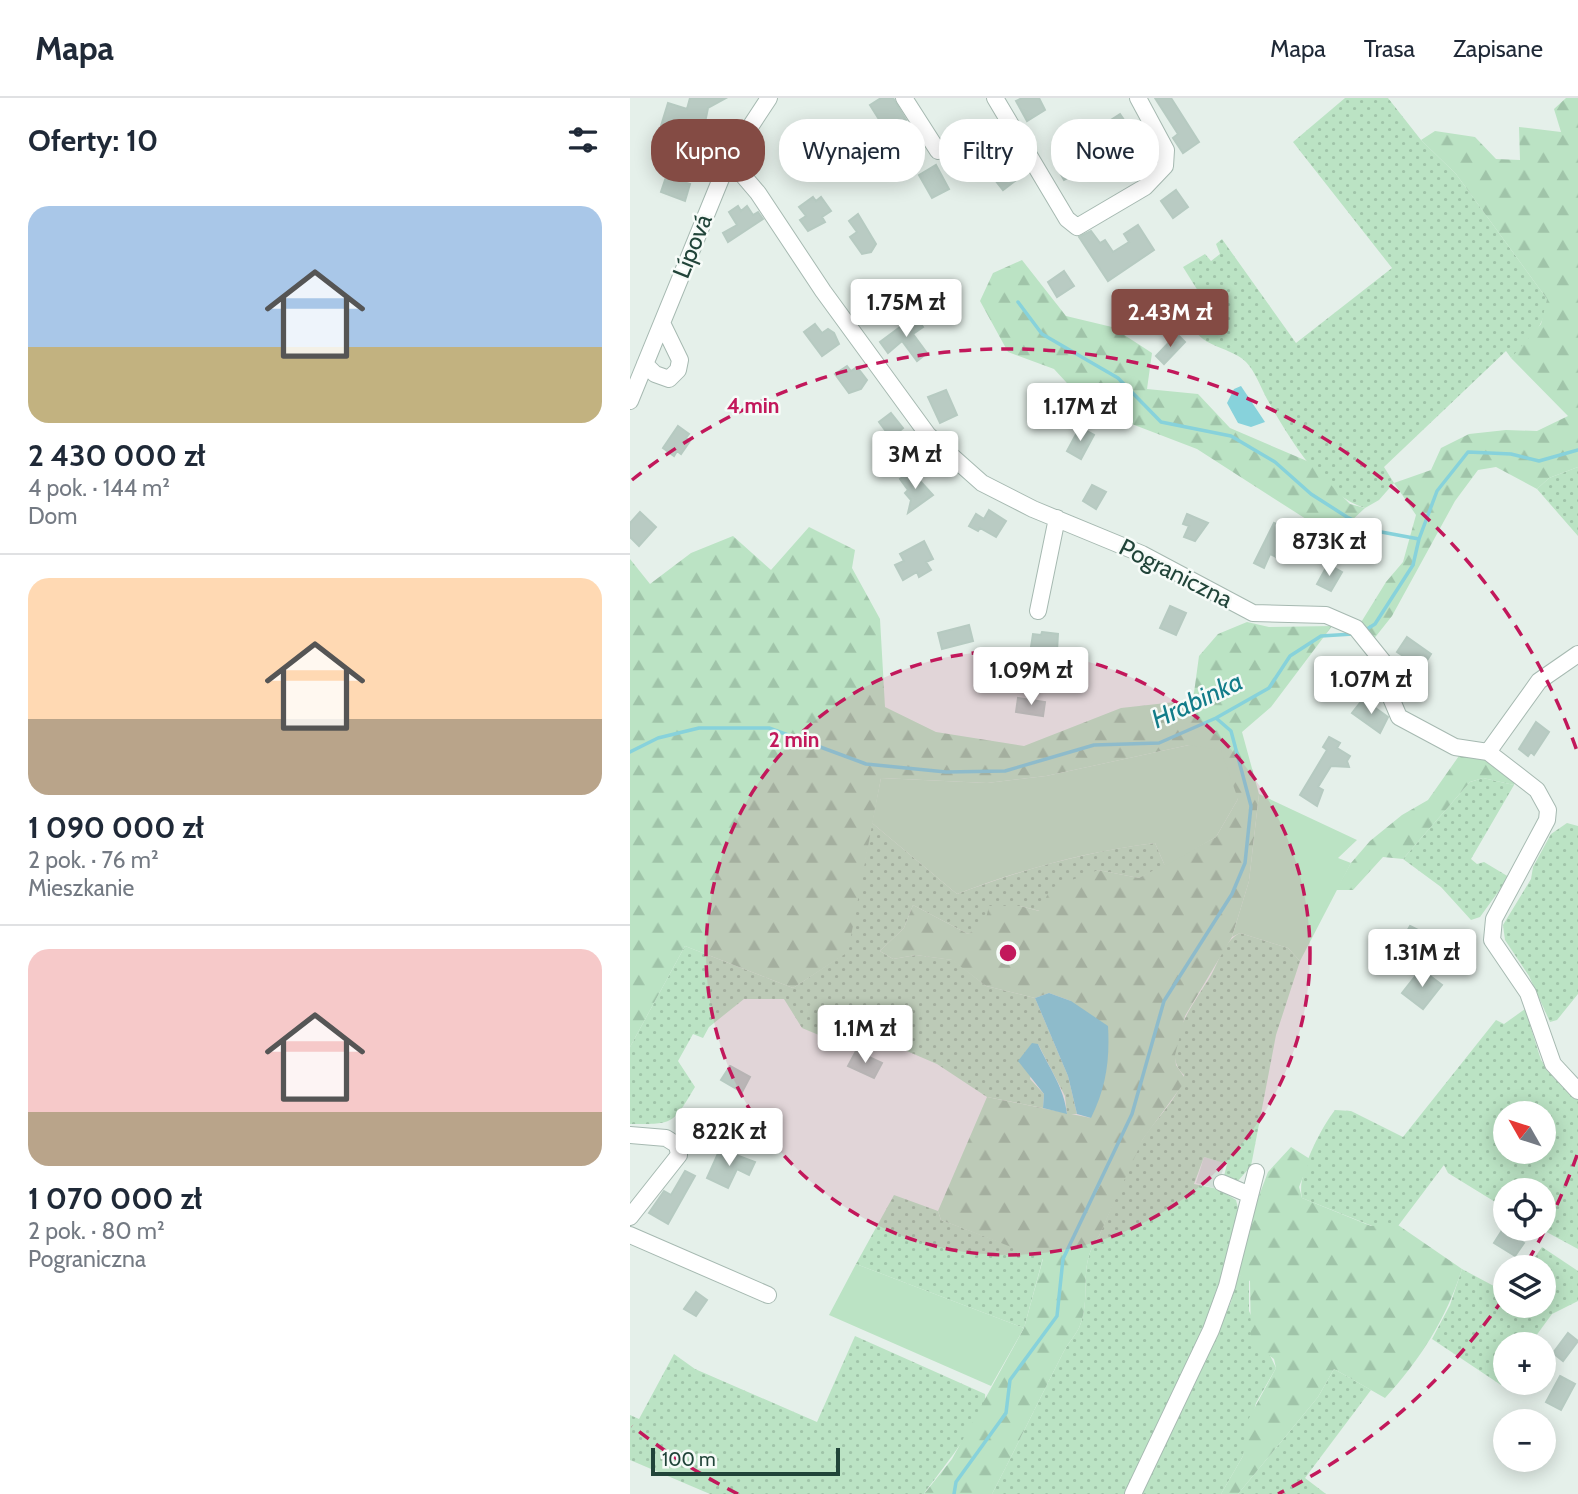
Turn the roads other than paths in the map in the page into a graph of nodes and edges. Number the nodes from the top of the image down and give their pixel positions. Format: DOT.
graph roads {
  1 [pos="769,98"];
  2 [pos="904,98"];
  3 [pos="995,98"];
  4 [pos="1138,98"];
  5 [pos="755,119"];
  6 [pos="938,151"];
  7 [pos="720,182"];
  8 [pos="749,182"];
  9 [pos="662,323"];
  10 [pos="645,364"];
  11 [pos="630,401"];
  12 [pos="1057,518"];
  13 [pos="1038,611"];
  14 [pos="1578,653"];
  15 [pos="1488,752"];
  16 [pos="1578,1091"];
  17 [pos="630,1135"];
  18 [pos="1256,1172"];
  19 [pos="1222,1183"];
  20 [pos="1250,1195"];
  21 [pos="630,1217"];
  22 [pos="630,1235"];
  23 [pos="768,1295"];
  24 [pos="1133,1494"];
  1 -- 5 [label="street, Lípová"];
  2 -- 6 [label="street"];
  3 -- 4 [label="street"];
  7 -- 9 [label="street, Lípová"];
  8 -- 12 [label="street, Pograniczna"];
  9 -- 10 [label="street, Lípová"];
  9 -- 10 [label="street"];
  10 -- 11 [label="street, Lípová"];
  12 -- 13 [label="street"];
  12 -- 15 [label="street, Pograniczna"];
  14 -- 15 [label="street"];
  15 -- 16 [label="street, Pograniczna"];
  17 -- 21 [label="street"];
  18 -- 20 [label="street"];
  19 -- 20 [label="street"];
  20 -- 24 [label="street"];
  22 -- 23 [label="street"];
}
